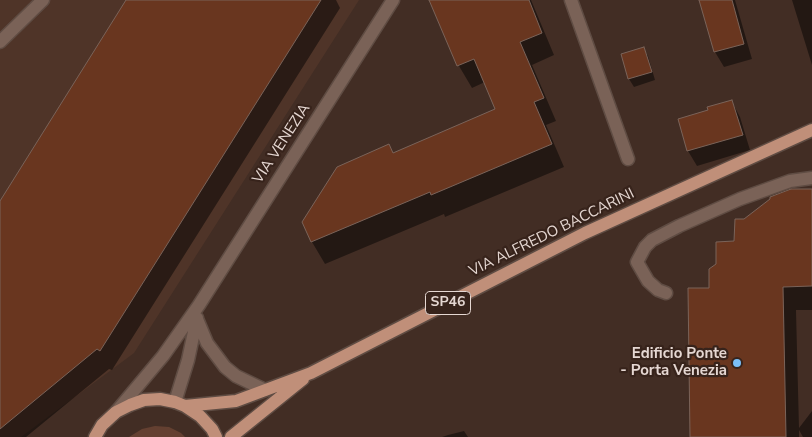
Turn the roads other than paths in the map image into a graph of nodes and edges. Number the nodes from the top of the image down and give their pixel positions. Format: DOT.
graph roads {
  1 [pos="43,0"];
  2 [pos="393,0"];
  3 [pos="571,0"];
  4 [pos="0,42"];
  5 [pos="812,130"];
  6 [pos="628,159"];
  7 [pos="812,178"];
  8 [pos="666,293"];
  9 [pos="199,305"];
  10 [pos="197,319"];
  11 [pos="311,372"];
  12 [pos="265,390"];
  13 [pos="180,404"];
  14 [pos="116,412"];
  15 [pos="95,437"];
  16 [pos="216,437"];
  17 [pos="232,437"];
  1 -- 4 [label="street"];
  2 -- 9 [label="street, VIA VENEZIA"];
  3 -- 6 [label="street"];
  5 -- 11 [label="main road, VIA ALFREDO BACCARINI / SP46"];
  7 -- 8 [label="street"];
  9 -- 10 [label="street, VIA VENEZIA"];
  9 -- 14 [label="street, VIA VENEZIA"];
  10 -- 12 [label="street"];
  10 -- 13 [label="street, VIA VENEZIA"];
  11 -- 12 [label="main road, VIA ALFREDO BACCARINI / SP46"];
  11 -- 17 [label="main road, VIA ALFREDO BACCARINI / SP46"];
  12 -- 13 [label="main road, VIA ALFREDO BACCARINI / SP46"];
  13 -- 14 [label="main road, SP46"];
  13 -- 16 [label="main road"];
  14 -- 15 [label="main road, SP46"];
}
